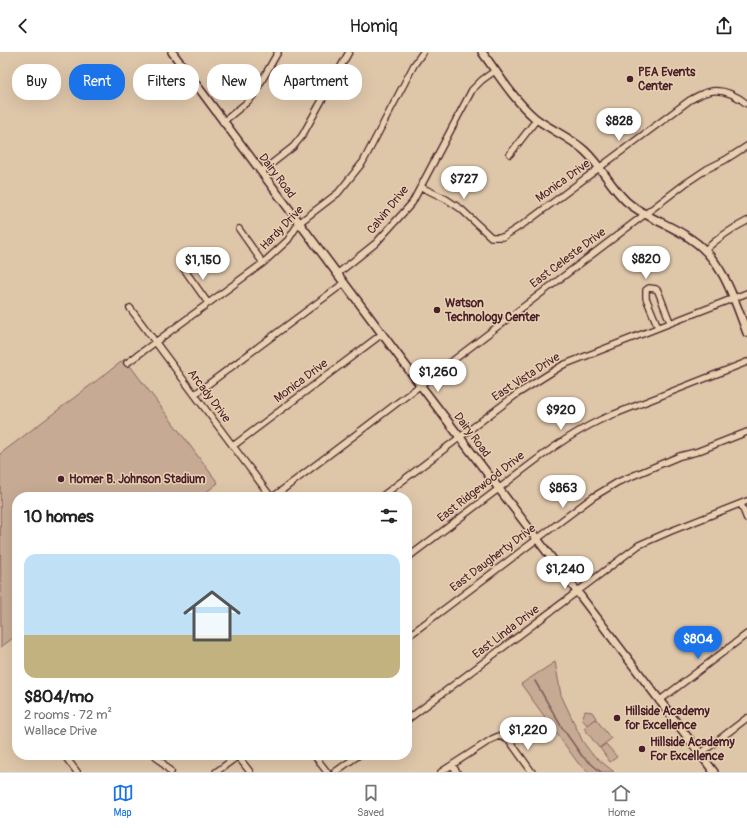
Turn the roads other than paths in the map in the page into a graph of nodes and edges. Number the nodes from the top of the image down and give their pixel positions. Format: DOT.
graph roads {
  1 [pos="172,52"];
  2 [pos="278,52"];
  3 [pos="349,52"];
  4 [pos="423,52"];
  5 [pos="482,52"];
  6 [pos="496,70"];
  7 [pos="747,104"];
  8 [pos="537,119"];
  9 [pos="223,122"];
  10 [pos="747,146"];
  11 [pos="510,154"];
  12 [pos="599,168"];
  13 [pos="261,172"];
  14 [pos="421,187"];
  15 [pos="644,214"];
  16 [pos="747,220"];
  17 [pos="299,223"];
  18 [pos="239,229"];
  19 [pos="705,250"];
  20 [pos="263,263"];
  21 [pos="184,269"];
  22 [pos="337,274"];
  23 [pos="344,283"];
  24 [pos="747,293"];
  25 [pos="733,298"];
  26 [pos="208,303"];
  27 [pos="130,308"];
  28 [pos="670,322"];
  29 [pos="658,327"];
  30 [pos="747,333"];
  31 [pos="382,334"];
  32 [pos="156,342"];
  33 [pos="747,362"];
  34 [pos="127,363"];
  35 [pos="421,386"];
  36 [pos="195,394"];
  37 [pos="747,432"];
  38 [pos="460,438"];
  39 [pos="233,446"];
  40 [pos="498,489"];
  41 [pos="268,492"];
  42 [pos="279,492"];
  43 [pos="388,492"];
  44 [pos="747,501"];
  45 [pos="741,504"];
  46 [pos="747,518"];
  47 [pos="537,539"];
  48 [pos="412,554"];
  49 [pos="577,592"];
  50 [pos="412,633"];
  51 [pos="747,634"];
  52 [pos="659,701"];
  53 [pos="412,716"];
  54 [pos="747,718"];
  55 [pos="700,754"];
  56 [pos="68,760"];
  57 [pos="160,760"];
  58 [pos="231,760"];
  59 [pos="241,760"];
  60 [pos="318,760"];
  61 [pos="352,760"];
  62 [pos="452,765"];
  63 [pos="77,772"];
  64 [pos="171,772"];
  65 [pos="216,772"];
  66 [pos="250,772"];
  67 [pos="326,772"];
  68 [pos="335,772"];
  69 [pos="441,772"];
  70 [pos="457,772"];
  71 [pos="532,772"];
  72 [pos="714,772"];
  1 -- 9 [label="street, Dairy Road"];
  2 -- 9 [label="street"];
  3 -- 13 [label="street"];
  4 -- 17 [label="street, Hardy Drive"];
  5 -- 6 [label="street"];
  6 -- 8 [label="street"];
  6 -- 14 [label="street, Calvin Drive"];
  7 -- 12 [label="street, Monica Drive"];
  8 -- 11 [label="street"];
  8 -- 12 [label="street"];
  9 -- 13 [label="street, Dairy Road"];
  10 -- 15 [label="street, East Celeste Drive"];
  12 -- 14 [label="street, Monica Drive"];
  12 -- 15 [label="street"];
  13 -- 17 [label="street, Dairy Road"];
  14 -- 22 [label="street, Calvin Drive"];
  15 -- 19 [label="street"];
  15 -- 35 [label="street, East Celeste Drive"];
  16 -- 19 [label="street"];
  17 -- 20 [label="street, Hardy Drive"];
  17 -- 22 [label="street, Dairy Road"];
  18 -- 20 [label="street"];
  19 -- 25 [label="street"];
  20 -- 26 [label="street, Hardy Drive"];
  21 -- 26 [label="street"];
  22 -- 23 [label="street, Dairy Road"];
  23 -- 31 [label="street, Dairy Road"];
  23 -- 36 [label="street"];
  24 -- 25 [label="street, East Vista Drive"];
  25 -- 28 [label="street, East Vista Drive"];
  25 -- 30 [label="street"];
  26 -- 32 [label="street, Hardy Drive"];
  27 -- 32 [label="street, Arcady Drive"];
  28 -- 29 [label="street, East Vista Drive"];
  28 -- 29 [label="street"];
  29 -- 38 [label="street, East Vista Drive"];
  31 -- 35 [label="street, Dairy Road"];
  31 -- 39 [label="street, Monica Drive"];
  32 -- 34 [label="street, Hardy Drive"];
  32 -- 36 [label="street, Arcady Drive"];
  33 -- 40 [label="street, East Ridgewood Drive"];
  35 -- 38 [label="street, Dairy Road"];
  35 -- 42 [label="street, East Celeste Drive"];
  36 -- 39 [label="street, Arcady Drive"];
  37 -- 47 [label="street, East Daugherty Drive"];
  38 -- 40 [label="street, Dairy Road"];
  38 -- 43 [label="street, East Vista Drive"];
  39 -- 41 [label="street, Arcady Drive"];
  40 -- 47 [label="street, Dairy Road"];
  40 -- 48 [label="street, East Ridgewood Drive"];
  44 -- 45 [label="street, East Linda Drive"];
  45 -- 46 [label="street"];
  45 -- 49 [label="street, East Linda Drive"];
  47 -- 49 [label="street, Dairy Road"];
  47 -- 50 [label="street, East Daugherty Drive"];
  49 -- 52 [label="street, Dairy Road"];
  49 -- 53 [label="street, East Linda Drive"];
  51 -- 52 [label="street"];
  52 -- 55 [label="street, Dairy Road"];
  54 -- 55 [label="street"];
  55 -- 72 [label="street, Dairy Road"];
  56 -- 63 [label="street"];
  57 -- 64 [label="street"];
  58 -- 65 [label="street"];
  59 -- 66 [label="street"];
  60 -- 67 [label="street"];
  61 -- 68 [label="street"];
  62 -- 69 [label="street"];
  62 -- 70 [label="street"];
  62 -- 71 [label="street"];
}
